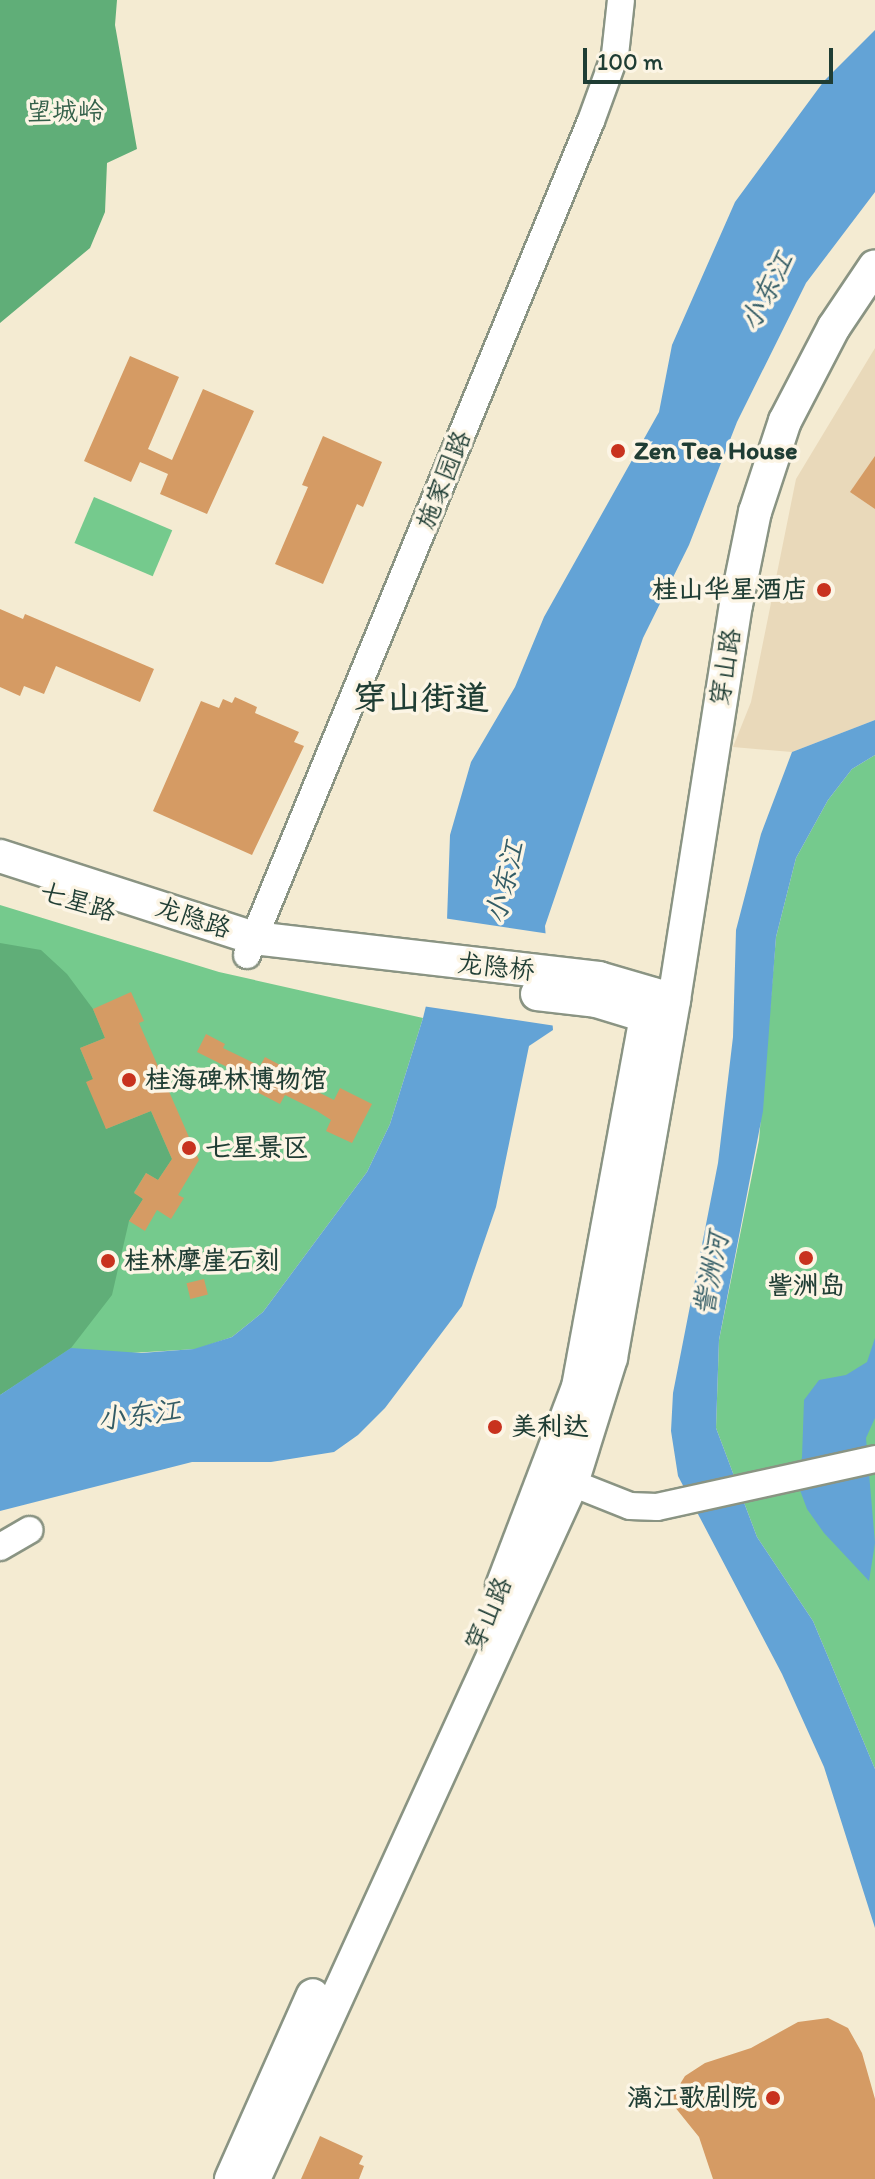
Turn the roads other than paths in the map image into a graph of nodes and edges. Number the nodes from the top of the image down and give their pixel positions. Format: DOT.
graph roads {
  1 [pos="621,0"];
  2 [pos="875,266"];
  3 [pos="0,856"];
  4 [pos="0,878"];
  5 [pos="251,946"];
  6 [pos="390,966"];
  7 [pos="660,1008"];
  8 [pos="874,1459"];
  9 [pos="572,1483"];
  10 [pos="30,1530"];
  11 [pos="0,1547"];
  12 [pos="231,2179"];
  13 [pos="254,2179"];
  1 -- 5 [label="street, 施家园路"];
  2 -- 7 [label="main road, 穿山路"];
  3 -- 5 [label="main road, 龙隐路"];
  4 -- 5 [label="main road, 七星路"];
  5 -- 6 [label="main road, 龙隐路"];
  6 -- 7 [label="main road, 龙隐桥"];
  7 -- 9 [label="main road, 穿山路"];
  7 -- 12 [label="main road, 穿山路"];
  8 -- 9 [label="street"];
  9 -- 13 [label="main road, 穿山路"];
  10 -- 11 [label="street"];
}
